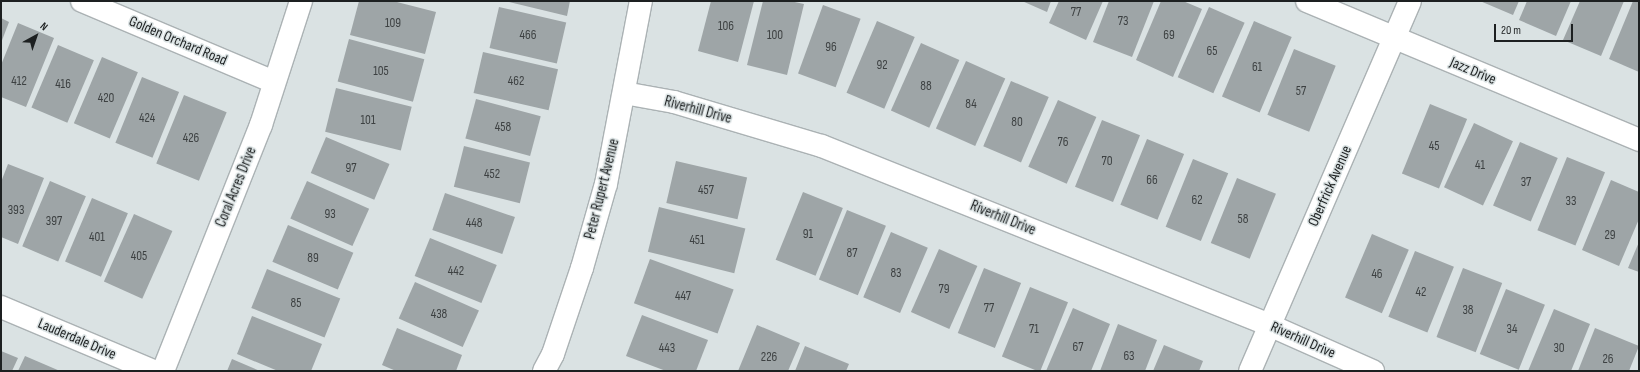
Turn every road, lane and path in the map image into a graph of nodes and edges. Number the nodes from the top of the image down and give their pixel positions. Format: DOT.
graph roads {
  1 [pos="82,1"];
  2 [pos="301,1"];
  3 [pos="641,1"];
  4 [pos="1307,1"];
  5 [pos="1410,1"];
  6 [pos="1395,37"];
  7 [pos="274,82"];
  8 [pos="624,93"];
  9 [pos="1639,140"];
  10 [pos="1,307"];
  11 [pos="1269,325"];
  12 [pos="153,371"];
  13 [pos="163,371"];
  14 [pos="544,371"];
  15 [pos="1250,371"];
  16 [pos="1373,371"];
  1 -- 7 [label="street, Golden Orchard Road"];
  2 -- 7 [label="street, Coral Acres Drive"];
  3 -- 8 [label="street, Peter Rupert Avenue"];
  4 -- 6 [label="street, Jazz Drive"];
  5 -- 6 [label="street, Oberfrick Avenue"];
  6 -- 9 [label="street, Jazz Drive"];
  6 -- 11 [label="street, Oberfrick Avenue"];
  7 -- 13 [label="street, Coral Acres Drive"];
  8 -- 11 [label="street, Riverhill Drive"];
  8 -- 14 [label="street, Peter Rupert Avenue"];
  10 -- 12 [label="street, Lauderdale Drive"];
  11 -- 15 [label="street, Oberfrick Avenue"];
  11 -- 16 [label="street, Riverhill Drive"];
}
